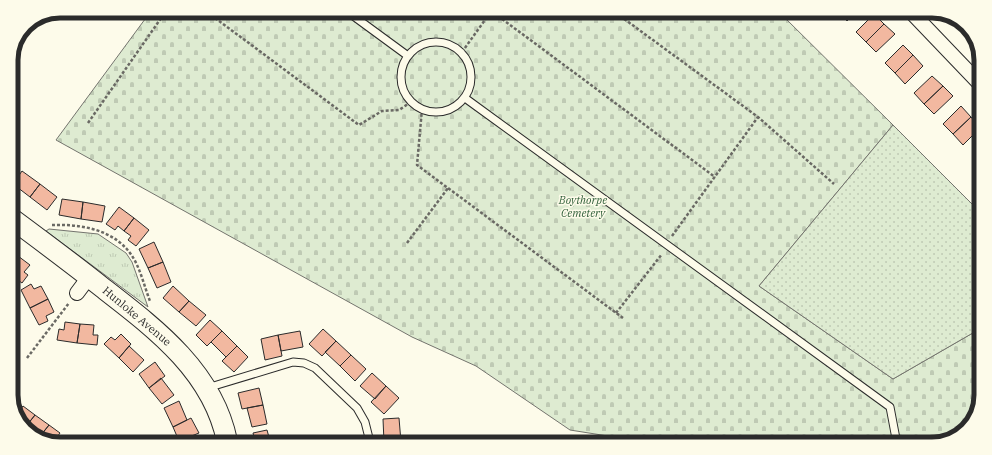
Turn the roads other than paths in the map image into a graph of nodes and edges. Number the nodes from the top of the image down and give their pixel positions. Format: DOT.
graph roads {
  1 [pos="356,18"];
  2 [pos="917,18"];
  3 [pos="408,56"];
  4 [pos="974,78"];
  5 [pos="465,98"];
  6 [pos="18,223"];
  7 [pos="89,277"];
  8 [pos="77,293"];
  9 [pos="206,388"];
  10 [pos="226,437"];
  11 [pos="369,437"];
  12 [pos="896,437"];
  1 -- 3 [label="lane"];
  2 -- 4 [label="street"];
  3 -- 5 [label="lane"];
  3 -- 5 [label="lane"];
  5 -- 12 [label="lane"];
  6 -- 7 [label="street, Hunloke Avenue"];
  7 -- 8 [label="street"];
  7 -- 9 [label="street, Hunloke Avenue"];
  9 -- 10 [label="street, Hunloke Avenue"];
  9 -- 11 [label="lane"];
}
